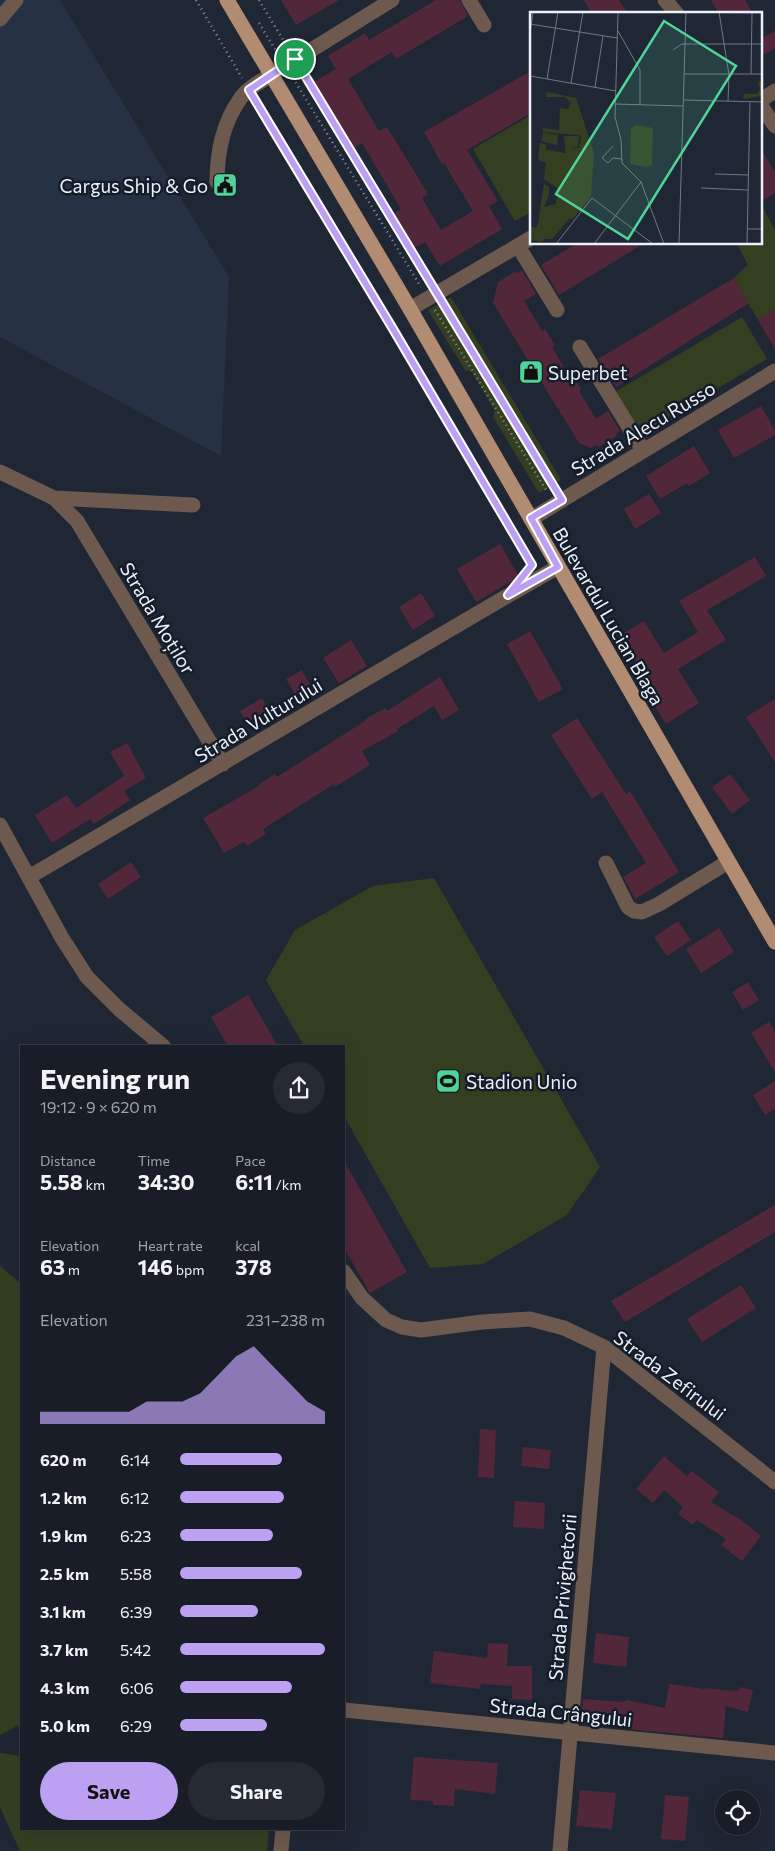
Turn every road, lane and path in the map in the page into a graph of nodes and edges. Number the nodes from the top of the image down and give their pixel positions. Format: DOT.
graph roads {
  1 [pos="16,0"];
  2 [pos="196,0"];
  3 [pos="227,0"];
  4 [pos="259,0"];
  5 [pos="392,0"];
  6 [pos="469,0"];
  7 [pos="255,16"];
  8 [pos="0,19"];
  9 [pos="484,25"];
  10 [pos="290,63"];
  11 [pos="271,75"];
  12 [pos="249,90"];
  13 [pos="775,91"];
  14 [pos="762,99"];
  15 [pos="762,107"];
  16 [pos="775,126"];
  17 [pos="217,182"];
  18 [pos="530,239"];
  19 [pos="518,246"];
  20 [pos="433,296"];
  21 [pos="410,309"];
  22 [pos="557,310"];
  23 [pos="580,347"];
  24 [pos="775,371"];
  25 [pos="643,450"];
  26 [pos="0,472"];
  27 [pos="54,498"];
  28 [pos="559,502"];
  29 [pos="193,505"];
  30 [pos="531,518"];
  31 [pos="558,567"];
  32 [pos="526,572"];
  33 [pos="223,764"];
  34 [pos="0,825"];
  35 [pos="728,862"];
  36 [pos="606,863"];
  37 [pos="29,878"];
  38 [pos="775,942"];
  39 [pos="162,1045"];
  40 [pos="345,1273"];
  41 [pos="604,1347"];
  42 [pos="775,1482"];
  43 [pos="345,1710"];
  44 [pos="570,1733"];
  45 [pos="775,1753"];
  46 [pos="283,1830"];
  47 [pos="281,1851"];
  48 [pos="560,1851"];
  1 -- 8 [label="street"];
  2 -- 12 [label="path"];
  3 -- 11 [label="main road, Bulevardul Lucian Blaga"];
  4 -- 10 [label="path"];
  5 -- 10 [label="street"];
  6 -- 9 [label="street"];
  7 -- 10 [label="path"];
  10 -- 11 [label="street"];
  10 -- 20 [label="path"];
  10 -- 20 [label="path"];
  11 -- 12 [label="street"];
  11 -- 21 [label="main road, Bulevardul Lucian Blaga"];
  12 -- 17 [label="street"];
  12 -- 32 [label="path"];
  13 -- 14 [label="street"];
  15 -- 16 [label="street"];
  18 -- 19 [label="street"];
  19 -- 20 [label="street"];
  19 -- 22 [label="street"];
  20 -- 21 [label="street"];
  20 -- 28 [label="path"];
  20 -- 28 [label="path"];
  21 -- 30 [label="main road, Bulevardul Lucian Blaga"];
  23 -- 25 [label="street"];
  24 -- 25 [label="street, Strada Alecu Russo"];
  25 -- 28 [label="street, Strada Alecu Russo"];
  26 -- 27 [label="street, Strada Moților"];
  27 -- 29 [label="street, Strada Moților"];
  27 -- 33 [label="street, Strada Moților"];
  28 -- 30 [label="street, Strada Alecu Russo"];
  30 -- 31 [label="main road, Bulevardul Lucian Blaga"];
  31 -- 33 [label="street, Strada Vulturului"];
  31 -- 35 [label="main road, Bulevardul Lucian Blaga"];
  33 -- 37 [label="street, Strada Vulturului"];
  34 -- 37 [label="street"];
  35 -- 36 [label="street"];
  35 -- 38 [label="main road, Bulevardul Lucian Blaga"];
  37 -- 39 [label="street"];
  40 -- 41 [label="street, Strada Zefirului"];
  41 -- 42 [label="street, Strada Zefirului"];
  41 -- 44 [label="street, Strada Privighetorii"];
  43 -- 44 [label="street, Strada Crângului"];
  44 -- 45 [label="street, Strada Crângului"];
  44 -- 48 [label="street, Strada Privighetorii"];
  46 -- 47 [label="street"];
}
